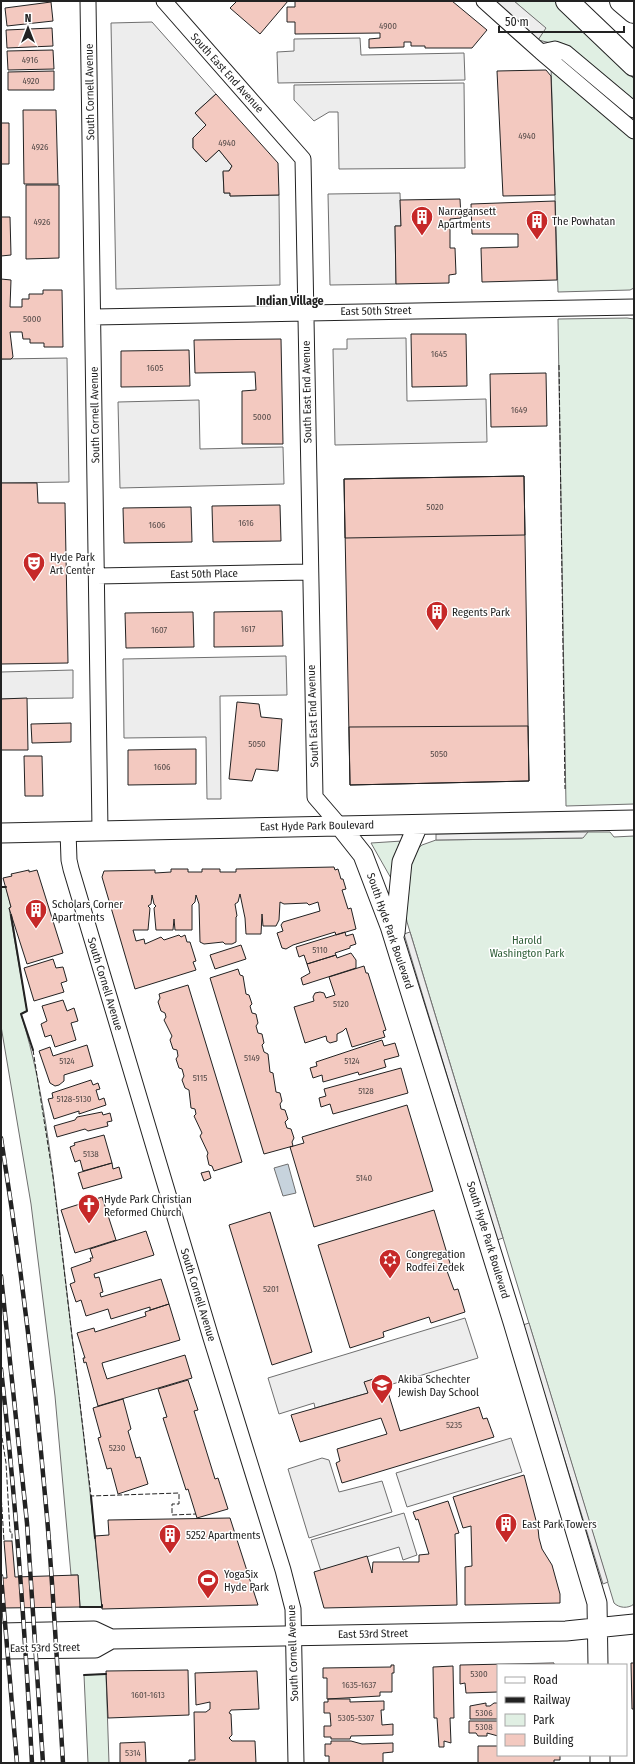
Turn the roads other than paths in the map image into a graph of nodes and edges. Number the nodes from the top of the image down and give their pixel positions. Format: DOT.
graph roads {
  1 [pos="88,1"];
  2 [pos="164,1"];
  3 [pos="484,1"];
  4 [pos="567,1"];
  5 [pos="621,1"];
  6 [pos="634,12"];
  7 [pos="541,52"];
  8 [pos="634,66"];
  9 [pos="634,110"];
  10 [pos="634,131"];
  11 [pos="634,307"];
  12 [pos="306,312"];
  13 [pos="94,317"];
  14 [pos="310,572"];
  15 [pos="97,576"];
  16 [pos="634,820"];
  17 [pos="418,825"];
  18 [pos="340,826"];
  19 [pos="100,830"];
  20 [pos="68,831"];
  21 [pos="1,833"];
  22 [pos="394,940"];
  23 [pos="634,1624"];
  24 [pos="597,1628"];
  25 [pos="1,1633"];
  26 [pos="294,1635"];
  27 [pos="111,1639"];
  28 [pos="1,1649"];
  29 [pos="598,1664"];
  30 [pos="296,1763"];
  1 -- 13 [label="street, South Cornell Avenue"];
  2 -- 12 [label="street, South East End Avenue"];
  3 -- 7 [label="street"];
  4 -- 8 [label="highway"];
  5 -- 6 [label="highway"];
  7 -- 9 [label="street"];
  7 -- 10 [label="street"];
  11 -- 12 [label="street, East 50th Street"];
  12 -- 13 [label="street, East 50th Street"];
  12 -- 14 [label="street, South East End Avenue"];
  13 -- 15 [label="street, South Cornell Avenue"];
  14 -- 15 [label="street, East 50th Place"];
  14 -- 18 [label="street, South East End Avenue"];
  15 -- 19 [label="street, South Cornell Avenue"];
  16 -- 17 [label="street, East Hyde Park Boulevard"];
  17 -- 18 [label="street, East Hyde Park Boulevard"];
  17 -- 22 [label="street"];
  18 -- 19 [label="street, East Hyde Park Boulevard"];
  18 -- 22 [label="street, South Hyde Park Boulevard"];
  19 -- 20 [label="street, East Hyde Park Boulevard"];
  20 -- 21 [label="street, East Hyde Park Boulevard"];
  20 -- 26 [label="street, South Cornell Avenue"];
  22 -- 24 [label="street, South Hyde Park Boulevard"];
  23 -- 24 [label="street, East 53rd Street"];
  24 -- 26 [label="street, East 53rd Street"];
  24 -- 29 [label="street, South Hyde Park Boulevard"];
  25 -- 27 [label="street, East 53rd Street"];
  26 -- 27 [label="street, East 53rd Street"];
  26 -- 30 [label="street, South Cornell Avenue"];
  27 -- 28 [label="street, East 53rd Street"];
}
